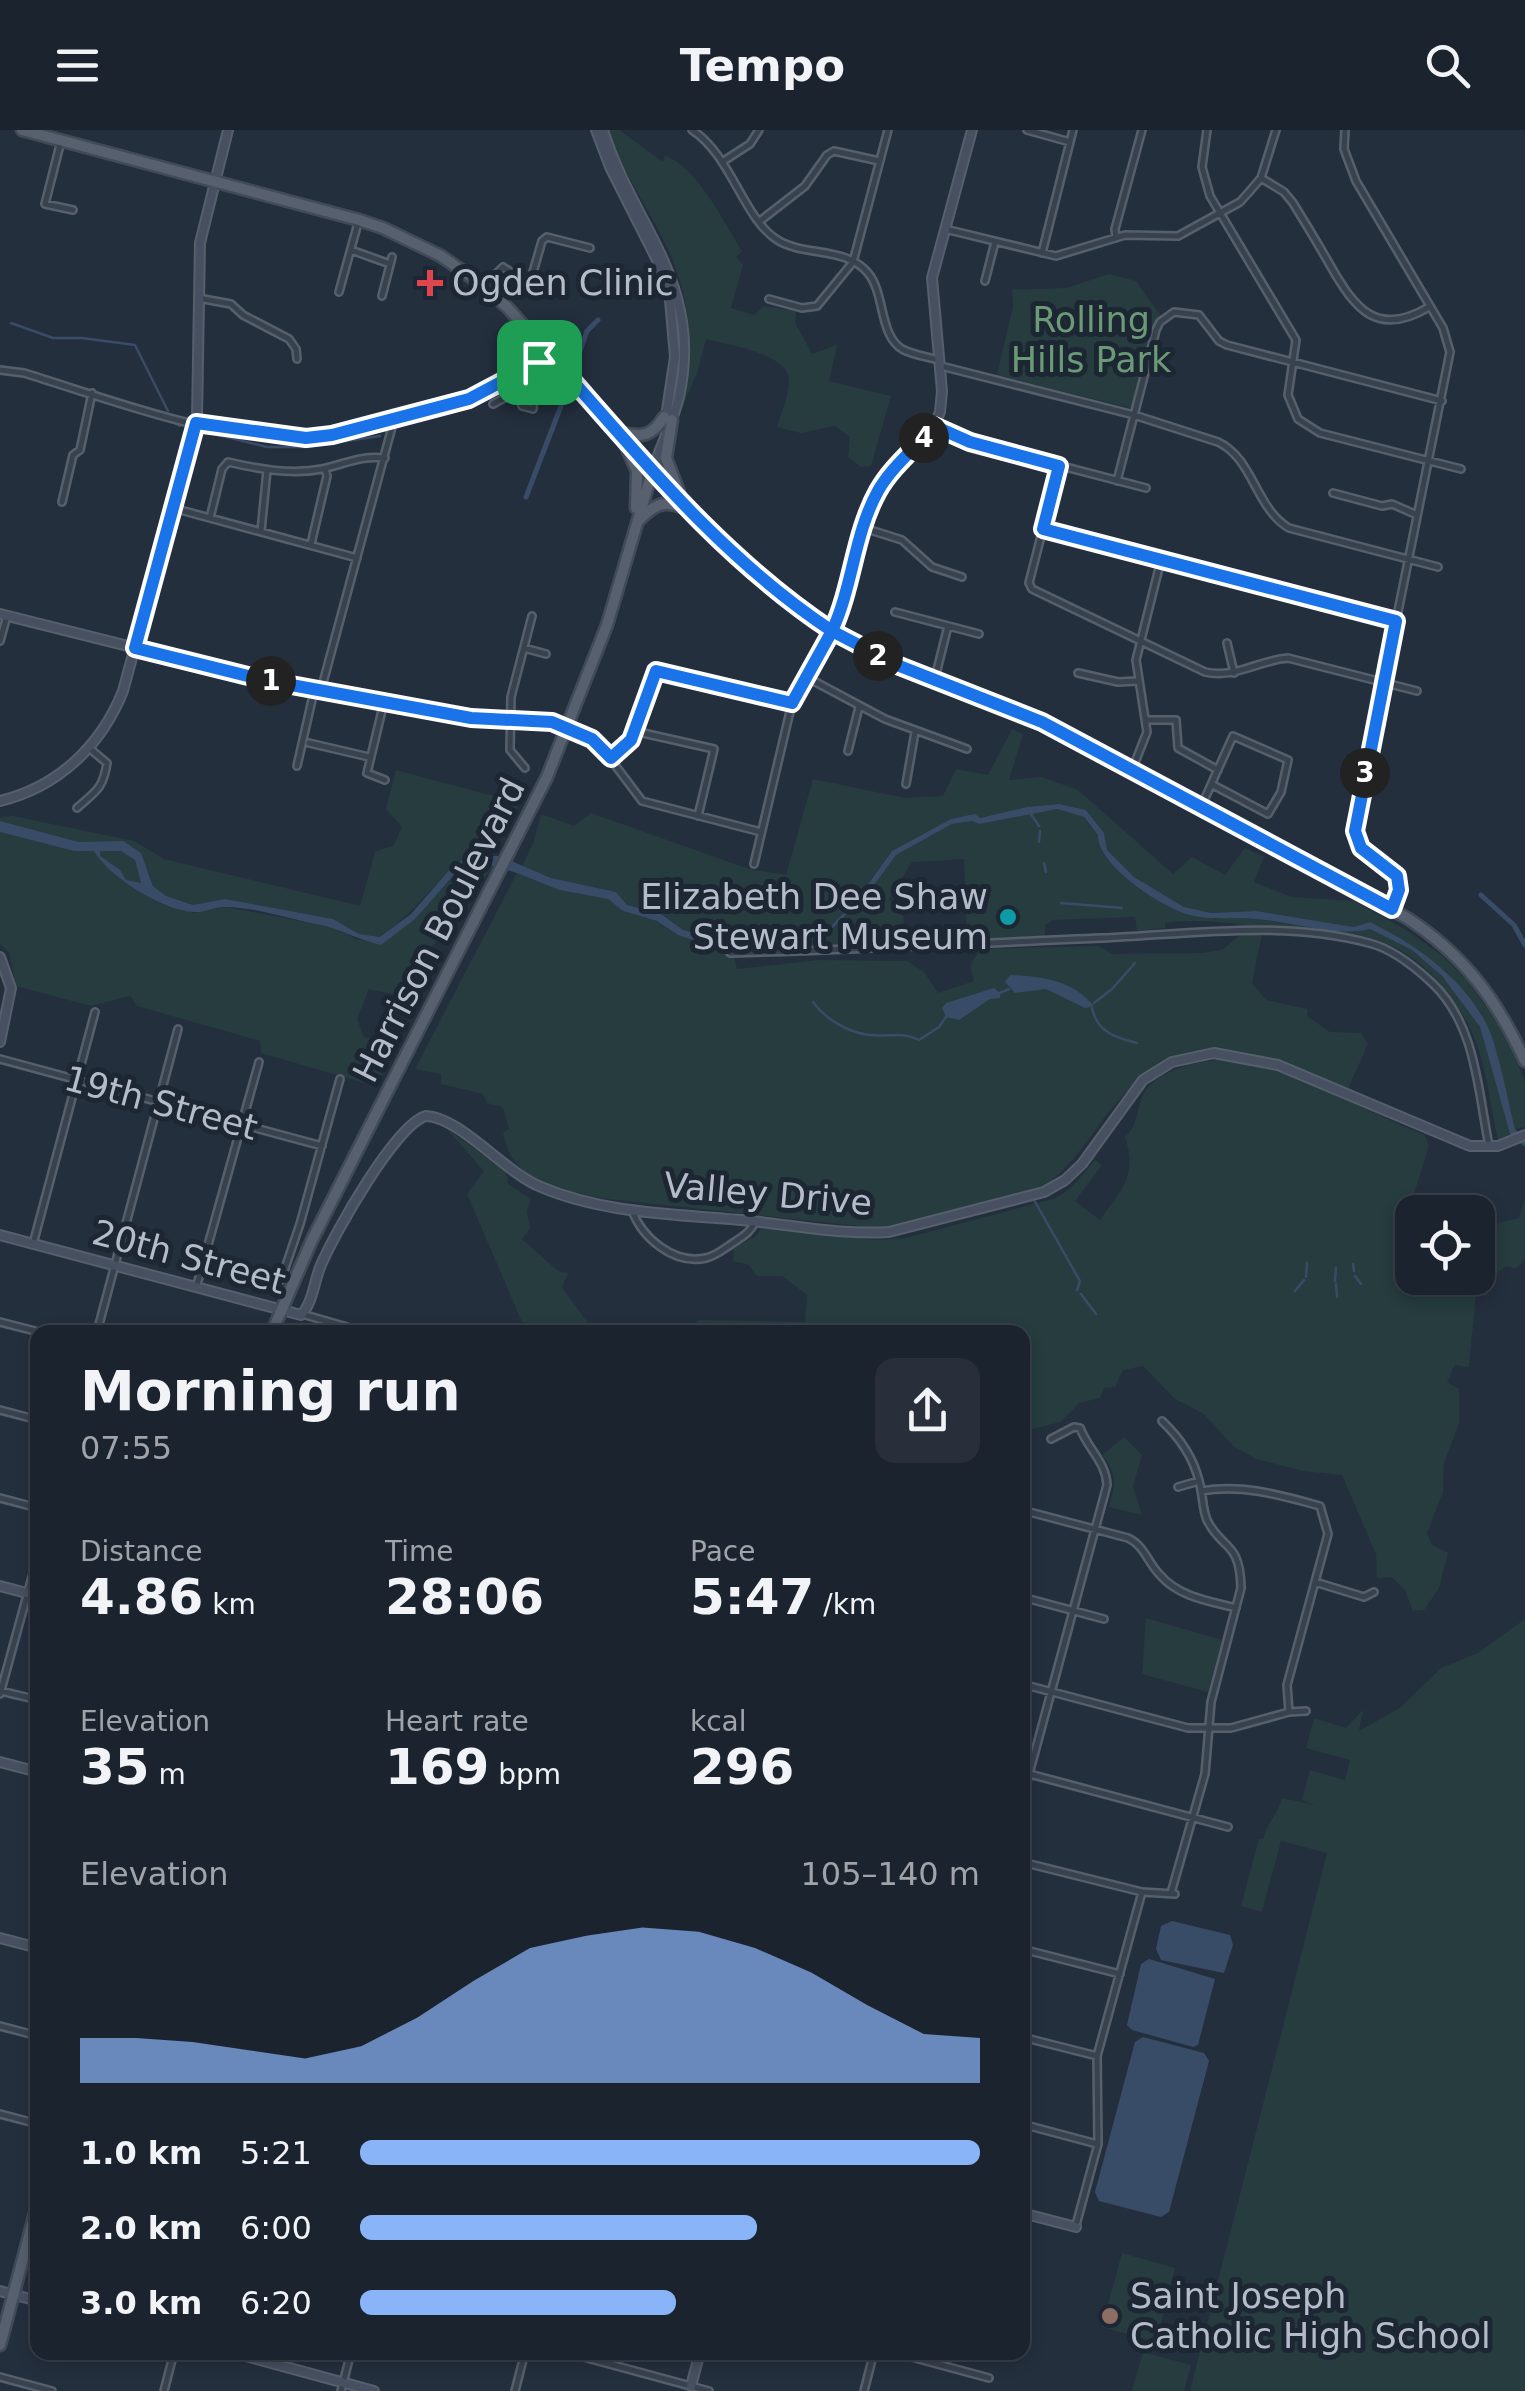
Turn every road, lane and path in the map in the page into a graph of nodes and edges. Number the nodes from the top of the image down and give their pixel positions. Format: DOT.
graph roads {
  1 [pos="22,130"];
  2 [pos="228,130"];
  3 [pos="596,130"];
  4 [pos="603,130"];
  5 [pos="692,130"];
  6 [pos="759,130"];
  7 [pos="888,130"];
  8 [pos="972,130"];
  9 [pos="1027,130"];
  10 [pos="1074,130"];
  11 [pos="1142,130"];
  12 [pos="1207,130"];
  13 [pos="1276,130"];
  14 [pos="1345,130"];
  15 [pos="61,140"];
  16 [pos="1070,142"];
  17 [pos="722,162"];
  18 [pos="879,162"];
  19 [pos="1262,178"];
  20 [pos="215,182"];
  21 [pos="73,210"];
  22 [pos="1220,212"];
  23 [pos="359,220"];
  24 [pos="760,221"];
  25 [pos="945,229"];
  26 [pos="1116,238"];
  27 [pos="996,242"];
  28 [pos="590,248"];
  29 [pos="351,250"];
  30 [pos="1042,254"];
  31 [pos="853,262"];
  32 [pos="985,280"];
  33 [pos="484,286"];
  34 [pos="339,292"];
  35 [pos="382,296"];
  36 [pos="198,298"];
  37 [pos="769,299"];
  38 [pos="1429,306"];
  39 [pos="549,354"];
  40 [pos="297,359"];
  41 [pos="1293,362"];
  42 [pos="939,363"];
  43 [pos="0,370"];
  44 [pos="92,394"];
  45 [pos="1442,400"];
  46 [pos="534,402"];
  47 [pos="493,404"];
  48 [pos="1134,416"];
  49 [pos="391,419"];
  50 [pos="668,422"];
  51 [pos="196,423"];
  52 [pos="934,426"];
  53 [pos="620,432"];
  54 [pos="384,458"];
  55 [pos="1428,461"];
  56 [pos="1059,466"];
  57 [pos="325,468"];
  58 [pos="653,469"];
  59 [pos="1460,469"];
  60 [pos="267,470"];
  61 [pos="1117,481"];
  62 [pos="1146,488"];
  63 [pos="1333,493"];
  64 [pos="62,502"];
  65 [pos="172,508"];
  66 [pos="690,510"];
  67 [pos="1417,515"];
  68 [pos="210,518"];
  69 [pos="635,524"];
  70 [pos="864,528"];
  71 [pos="1043,529"];
  72 [pos="261,531"];
  73 [pos="916,538"];
  74 [pos="311,544"];
  75 [pos="910,545"];
  76 [pos="357,558"];
  77 [pos="1160,560"];
  78 [pos="1408,560"];
  79 [pos="1438,567"];
  80 [pos="962,577"];
  81 [pos="895,612"];
  82 [pos="3,615"];
  83 [pos="532,616"];
  84 [pos="1396,621"];
  85 [pos="948,626"];
  86 [pos="832,631"];
  87 [pos="980,634"];
  88 [pos="1141,640"];
  89 [pos="0,641"];
  90 [pos="1227,643"];
  91 [pos="135,648"];
  92 [pos="524,648"];
  93 [pos="546,654"];
  94 [pos="1078,673"];
  95 [pos="1234,673"];
  96 [pos="806,678"];
  97 [pos="934,681"];
  98 [pos="1138,682"];
  99 [pos="1383,682"];
  100 [pos="318,690"];
  101 [pos="1417,691"];
  102 [pos="384,702"];
  103 [pos="792,703"];
  104 [pos="859,706"];
  105 [pos="510,720"];
  106 [pos="1146,720"];
  107 [pos="568,728"];
  108 [pos="634,731"];
  109 [pos="915,732"];
  110 [pos="309,744"];
  111 [pos="89,748"];
  112 [pos="967,750"];
  113 [pos="848,751"];
  114 [pos="370,757"];
  115 [pos="611,758"];
  116 [pos="297,766"];
  117 [pos="525,768"];
  118 [pos="1132,770"];
  119 [pos="1218,770"];
  120 [pos="385,780"];
  121 [pos="906,784"];
  122 [pos="1213,784"];
  123 [pos="0,801"];
  124 [pos="1201,806"];
  125 [pos="77,808"];
  126 [pos="698,816"];
  127 [pos="761,832"];
  128 [pos="754,864"];
  129 [pos="1392,909"];
  130 [pos="730,954"];
  131 [pos="0,957"];
  132 [pos="96,1012"];
  133 [pos="178,1029"];
  134 [pos="0,1042"];
  135 [pos="0,1059"];
  136 [pos="1525,1061"];
  137 [pos="259,1062"];
  138 [pos="340,1078"];
  139 [pos="76,1080"];
  140 [pos="158,1102"];
  141 [pos="240,1124"];
  142 [pos="1525,1135"];
  143 [pos="322,1146"];
  144 [pos="1489,1147"];
  145 [pos="632,1210"];
  146 [pos="755,1222"];
  147 [pos="0,1235"];
  148 [pos="34,1238"];
  149 [pos="115,1266"];
  150 [pos="281,1280"];
  151 [pos="196,1288"];
  152 [pos="281,1310"];
  153 [pos="302,1314"];
  154 [pos="0,1322"];
  155 [pos="99,1325"];
  156 [pos="275,1325"];
  157 [pos="340,1325"];
  158 [pos="30,1330"];
  159 [pos="0,1410"];
  160 [pos="30,1418"];
  161 [pos="1162,1422"];
  162 [pos="1051,1439"];
  163 [pos="1200,1480"];
  164 [pos="1178,1487"];
  165 [pos="1202,1492"];
  166 [pos="0,1498"];
  167 [pos="30,1506"];
  168 [pos="1030,1512"];
  169 [pos="1095,1529"];
  170 [pos="1315,1582"];
  171 [pos="30,1583"];
  172 [pos="0,1586"];
  173 [pos="1374,1592"];
  174 [pos="27,1594"];
  175 [pos="30,1595"];
  176 [pos="1030,1599"];
  177 [pos="1236,1608"];
  178 [pos="1073,1611"];
  179 [pos="1104,1619"];
  180 [pos="1030,1686"];
  181 [pos="0,1692"];
  182 [pos="1052,1692"];
  183 [pos="30,1698"];
  184 [pos="1306,1711"];
  185 [pos="1289,1712"];
  186 [pos="1209,1730"];
  187 [pos="1030,1761"];
  188 [pos="0,1762"];
  189 [pos="30,1770"];
  190 [pos="1030,1774"];
  191 [pos="1193,1818"];
  192 [pos="1228,1827"];
  193 [pos="1030,1864"];
  194 [pos="1142,1892"];
  195 [pos="0,1938"];
  196 [pos="30,1946"];
  197 [pos="1030,1951"];
  198 [pos="1120,1974"];
  199 [pos="0,2026"];
  200 [pos="30,2034"];
  201 [pos="1030,2039"];
  202 [pos="1098,2056"];
  203 [pos="0,2114"];
  204 [pos="30,2122"];
  205 [pos="1030,2126"];
  206 [pos="1098,2144"];
  207 [pos="1030,2214"];
  208 [pos="1076,2227"];
  209 [pos="30,2233"];
  210 [pos="0,2291"];
  211 [pos="14,2294"];
  212 [pos="30,2299"];
  213 [pos="0,2345"];
  214 [pos="172,2360"];
  215 [pos="256,2360"];
  216 [pos="349,2360"];
  217 [pos="523,2360"];
  218 [pos="592,2360"];
  219 [pos="697,2360"];
  220 [pos="872,2360"];
  221 [pos="923,2360"];
  222 [pos="0,2377"];
  223 [pos="989,2378"];
  224 [pos="342,2387"];
  225 [pos="688,2388"];
  226 [pos="52,2391"];
  227 [pos="164,2391"];
  228 [pos="374,2391"];
  229 [pos="515,2391"];
  230 [pos="708,2391"];
  231 [pos="864,2391"];
  1 -- 15 [label="main road"];
  2 -- 20 [label="street"];
  3 -- 50 [label="street, Harrison Boulevard"];
  4 -- 50 [label="street, Harrison Boulevard"];
  5 -- 17 [label="street"];
  6 -- 17 [label="street"];
  7 -- 18 [label="street"];
  8 -- 25 [label="street"];
  9 -- 16 [label="street"];
  10 -- 16 [label="street"];
  11 -- 26 [label="street"];
  12 -- 22 [label="street"];
  13 -- 19 [label="street"];
  14 -- 38 [label="street"];
  15 -- 20 [label="main road"];
  15 -- 21 [label="street"];
  16 -- 30 [label="street"];
  17 -- 24 [label="street"];
  18 -- 24 [label="street"];
  18 -- 31 [label="street"];
  19 -- 22 [label="street"];
  19 -- 38 [label="street"];
  20 -- 23 [label="main road"];
  20 -- 36 [label="street"];
  22 -- 26 [label="street"];
  22 -- 41 [label="street"];
  23 -- 29 [label="street"];
  23 -- 33 [label="main road"];
  24 -- 31 [label="street"];
  25 -- 27 [label="street"];
  25 -- 42 [label="street"];
  26 -- 30 [label="street"];
  27 -- 30 [label="street"];
  27 -- 32 [label="street"];
  28 -- 33 [label="street"];
  29 -- 34 [label="street"];
  29 -- 35 [label="street"];
  31 -- 37 [label="street"];
  31 -- 42 [label="street"];
  33 -- 39 [label="main road"];
  36 -- 40 [label="street"];
  36 -- 51 [label="street"];
  38 -- 45 [label="street"];
  39 -- 49 [label="street"];
  39 -- 53 [label="main road"];
  41 -- 45 [label="street"];
  41 -- 48 [label="street"];
  41 -- 55 [label="street"];
  42 -- 48 [label="street"];
  42 -- 52 [label="street"];
  43 -- 44 [label="street"];
  44 -- 51 [label="street"];
  44 -- 64 [label="street"];
  45 -- 55 [label="street"];
  46 -- 47 [label="street"];
  48 -- 61 [label="street"];
  48 -- 78 [label="street"];
  49 -- 51 [label="street"];
  49 -- 54 [label="street"];
  50 -- 53 [label="main road"];
  50 -- 58 [label="street, Harrison Boulevard"];
  50 -- 66 [label="main road"];
  51 -- 65 [label="street"];
  52 -- 56 [label="street"];
  52 -- 70 [label="street"];
  53 -- 58 [label="main road"];
  53 -- 69 [label="main road"];
  54 -- 57 [label="street"];
  54 -- 76 [label="street"];
  55 -- 59 [label="street"];
  55 -- 67 [label="street"];
  56 -- 61 [label="street"];
  56 -- 71 [label="street"];
  57 -- 60 [label="street"];
  57 -- 74 [label="street"];
  58 -- 66 [label="main road"];
  58 -- 69 [label="main road, Harrison Boulevard"];
  60 -- 68 [label="street"];
  60 -- 72 [label="street"];
  61 -- 62 [label="street"];
  63 -- 67 [label="street"];
  65 -- 68 [label="street"];
  65 -- 91 [label="street"];
  66 -- 69 [label="main road"];
  66 -- 86 [label="main road"];
  67 -- 78 [label="street"];
  68 -- 72 [label="street"];
  69 -- 107 [label="main road, Harrison Boulevard"];
  70 -- 75 [label="street"];
  70 -- 86 [label="street"];
  71 -- 77 [label="street"];
  71 -- 88 [label="street"];
  72 -- 74 [label="street"];
  73 -- 75 [label="street"];
  74 -- 76 [label="street"];
  75 -- 80 [label="street"];
  76 -- 100 [label="street"];
  77 -- 84 [label="street"];
  77 -- 88 [label="street"];
  78 -- 79 [label="street"];
  78 -- 84 [label="street"];
  81 -- 85 [label="street"];
  82 -- 89 [label="street"];
  82 -- 91 [label="street"];
  83 -- 92 [label="street"];
  84 -- 99 [label="street"];
  85 -- 87 [label="street"];
  85 -- 97 [label="street"];
  86 -- 96 [label="street"];
  86 -- 97 [label="main road"];
  88 -- 95 [label="street"];
  88 -- 98 [label="street"];
  90 -- 95 [label="street"];
  91 -- 100 [label="street"];
  91 -- 111 [label="street"];
  92 -- 93 [label="street"];
  92 -- 105 [label="street"];
  94 -- 98 [label="street"];
  95 -- 99 [label="street"];
  96 -- 103 [label="street"];
  96 -- 104 [label="street"];
  97 -- 118 [label="main road"];
  98 -- 106 [label="street"];
  99 -- 101 [label="street"];
  99 -- 129 [label="street"];
  100 -- 102 [label="street"];
  100 -- 116 [label="street"];
  102 -- 105 [label="street"];
  102 -- 114 [label="street"];
  103 -- 108 [label="street"];
  103 -- 127 [label="street"];
  104 -- 109 [label="street"];
  104 -- 113 [label="street"];
  105 -- 107 [label="street"];
  105 -- 117 [label="street"];
  106 -- 118 [label="street"];
  106 -- 119 [label="street"];
  107 -- 115 [label="street"];
  107 -- 152 [label="main road, Harrison Boulevard"];
  108 -- 115 [label="street"];
  108 -- 126 [label="street"];
  109 -- 112 [label="street"];
  109 -- 121 [label="street"];
  110 -- 114 [label="street"];
  111 -- 123 [label="street"];
  111 -- 125 [label="street"];
  114 -- 120 [label="street"];
  115 -- 126 [label="street"];
  118 -- 124 [label="main road"];
  119 -- 122 [label="street"];
  119 -- 122 [label="street"];
  122 -- 124 [label="street"];
  124 -- 129 [label="main road"];
  126 -- 127 [label="street"];
  127 -- 128 [label="street"];
  129 -- 136 [label="main road"];
  130 -- 144 [label="street"];
  131 -- 134 [label="street"];
  132 -- 139 [label="street"];
  133 -- 140 [label="street"];
  135 -- 139 [label="street, 19th Street"];
  137 -- 141 [label="street"];
  138 -- 143 [label="street"];
  139 -- 140 [label="street, 19th Street"];
  139 -- 148 [label="street"];
  140 -- 141 [label="street, 19th Street"];
  140 -- 149 [label="street"];
  141 -- 143 [label="street, 19th Street"];
  141 -- 151 [label="street"];
  142 -- 144 [label="street, Valley Drive"];
  143 -- 150 [label="street"];
  144 -- 146 [label="street, Valley Drive"];
  145 -- 146 [label="street, Valley Drive"];
  145 -- 146 [label="street"];
  145 -- 153 [label="street, Valley Drive"];
  147 -- 148 [label="street, 20th Street"];
  148 -- 149 [label="street, 20th Street"];
  149 -- 151 [label="street, 20th Street"];
  149 -- 155 [label="street"];
  151 -- 152 [label="street, 20th Street"];
  152 -- 153 [label="street, 20th Street"];
  152 -- 156 [label="main road, Harrison Boulevard"];
  153 -- 157 [label="street, 20th Street"];
  154 -- 158 [label="street"];
  159 -- 160 [label="street"];
  161 -- 163 [label="street"];
  162 -- 169 [label="street"];
  163 -- 164 [label="street"];
  163 -- 165 [label="street"];
  165 -- 170 [label="street"];
  165 -- 177 [label="street"];
  166 -- 167 [label="street"];
  168 -- 169 [label="street"];
  169 -- 177 [label="street"];
  169 -- 178 [label="street"];
  170 -- 173 [label="street"];
  170 -- 185 [label="street"];
  171 -- 174 [label="street"];
  172 -- 174 [label="street"];
  174 -- 175 [label="street"];
  174 -- 181 [label="street"];
  176 -- 178 [label="street"];
  177 -- 186 [label="street"];
  178 -- 179 [label="street"];
  178 -- 182 [label="street"];
  180 -- 182 [label="street"];
  181 -- 183 [label="street"];
  182 -- 186 [label="street"];
  182 -- 187 [label="street"];
  184 -- 185 [label="street"];
  185 -- 186 [label="street"];
  186 -- 191 [label="street"];
  188 -- 189 [label="street"];
  190 -- 191 [label="street"];
  191 -- 192 [label="street"];
  191 -- 194 [label="street"];
  193 -- 194 [label="street"];
  194 -- 198 [label="street"];
  195 -- 196 [label="street"];
  197 -- 198 [label="street"];
  198 -- 202 [label="street"];
  199 -- 200 [label="street"];
  201 -- 202 [label="street"];
  202 -- 206 [label="street"];
  203 -- 204 [label="street"];
  205 -- 206 [label="street"];
  206 -- 208 [label="street"];
  207 -- 208 [label="street"];
  209 -- 211 [label="main road"];
  210 -- 211 [label="street"];
  211 -- 212 [label="street"];
  211 -- 213 [label="main road"];
  214 -- 227 [label="street"];
  215 -- 224 [label="street"];
  216 -- 224 [label="street"];
  217 -- 229 [label="street"];
  218 -- 225 [label="street"];
  219 -- 225 [label="street"];
  220 -- 231 [label="street"];
  221 -- 223 [label="street"];
  222 -- 226 [label="street"];
  224 -- 228 [label="street"];
  225 -- 230 [label="street"];
}
